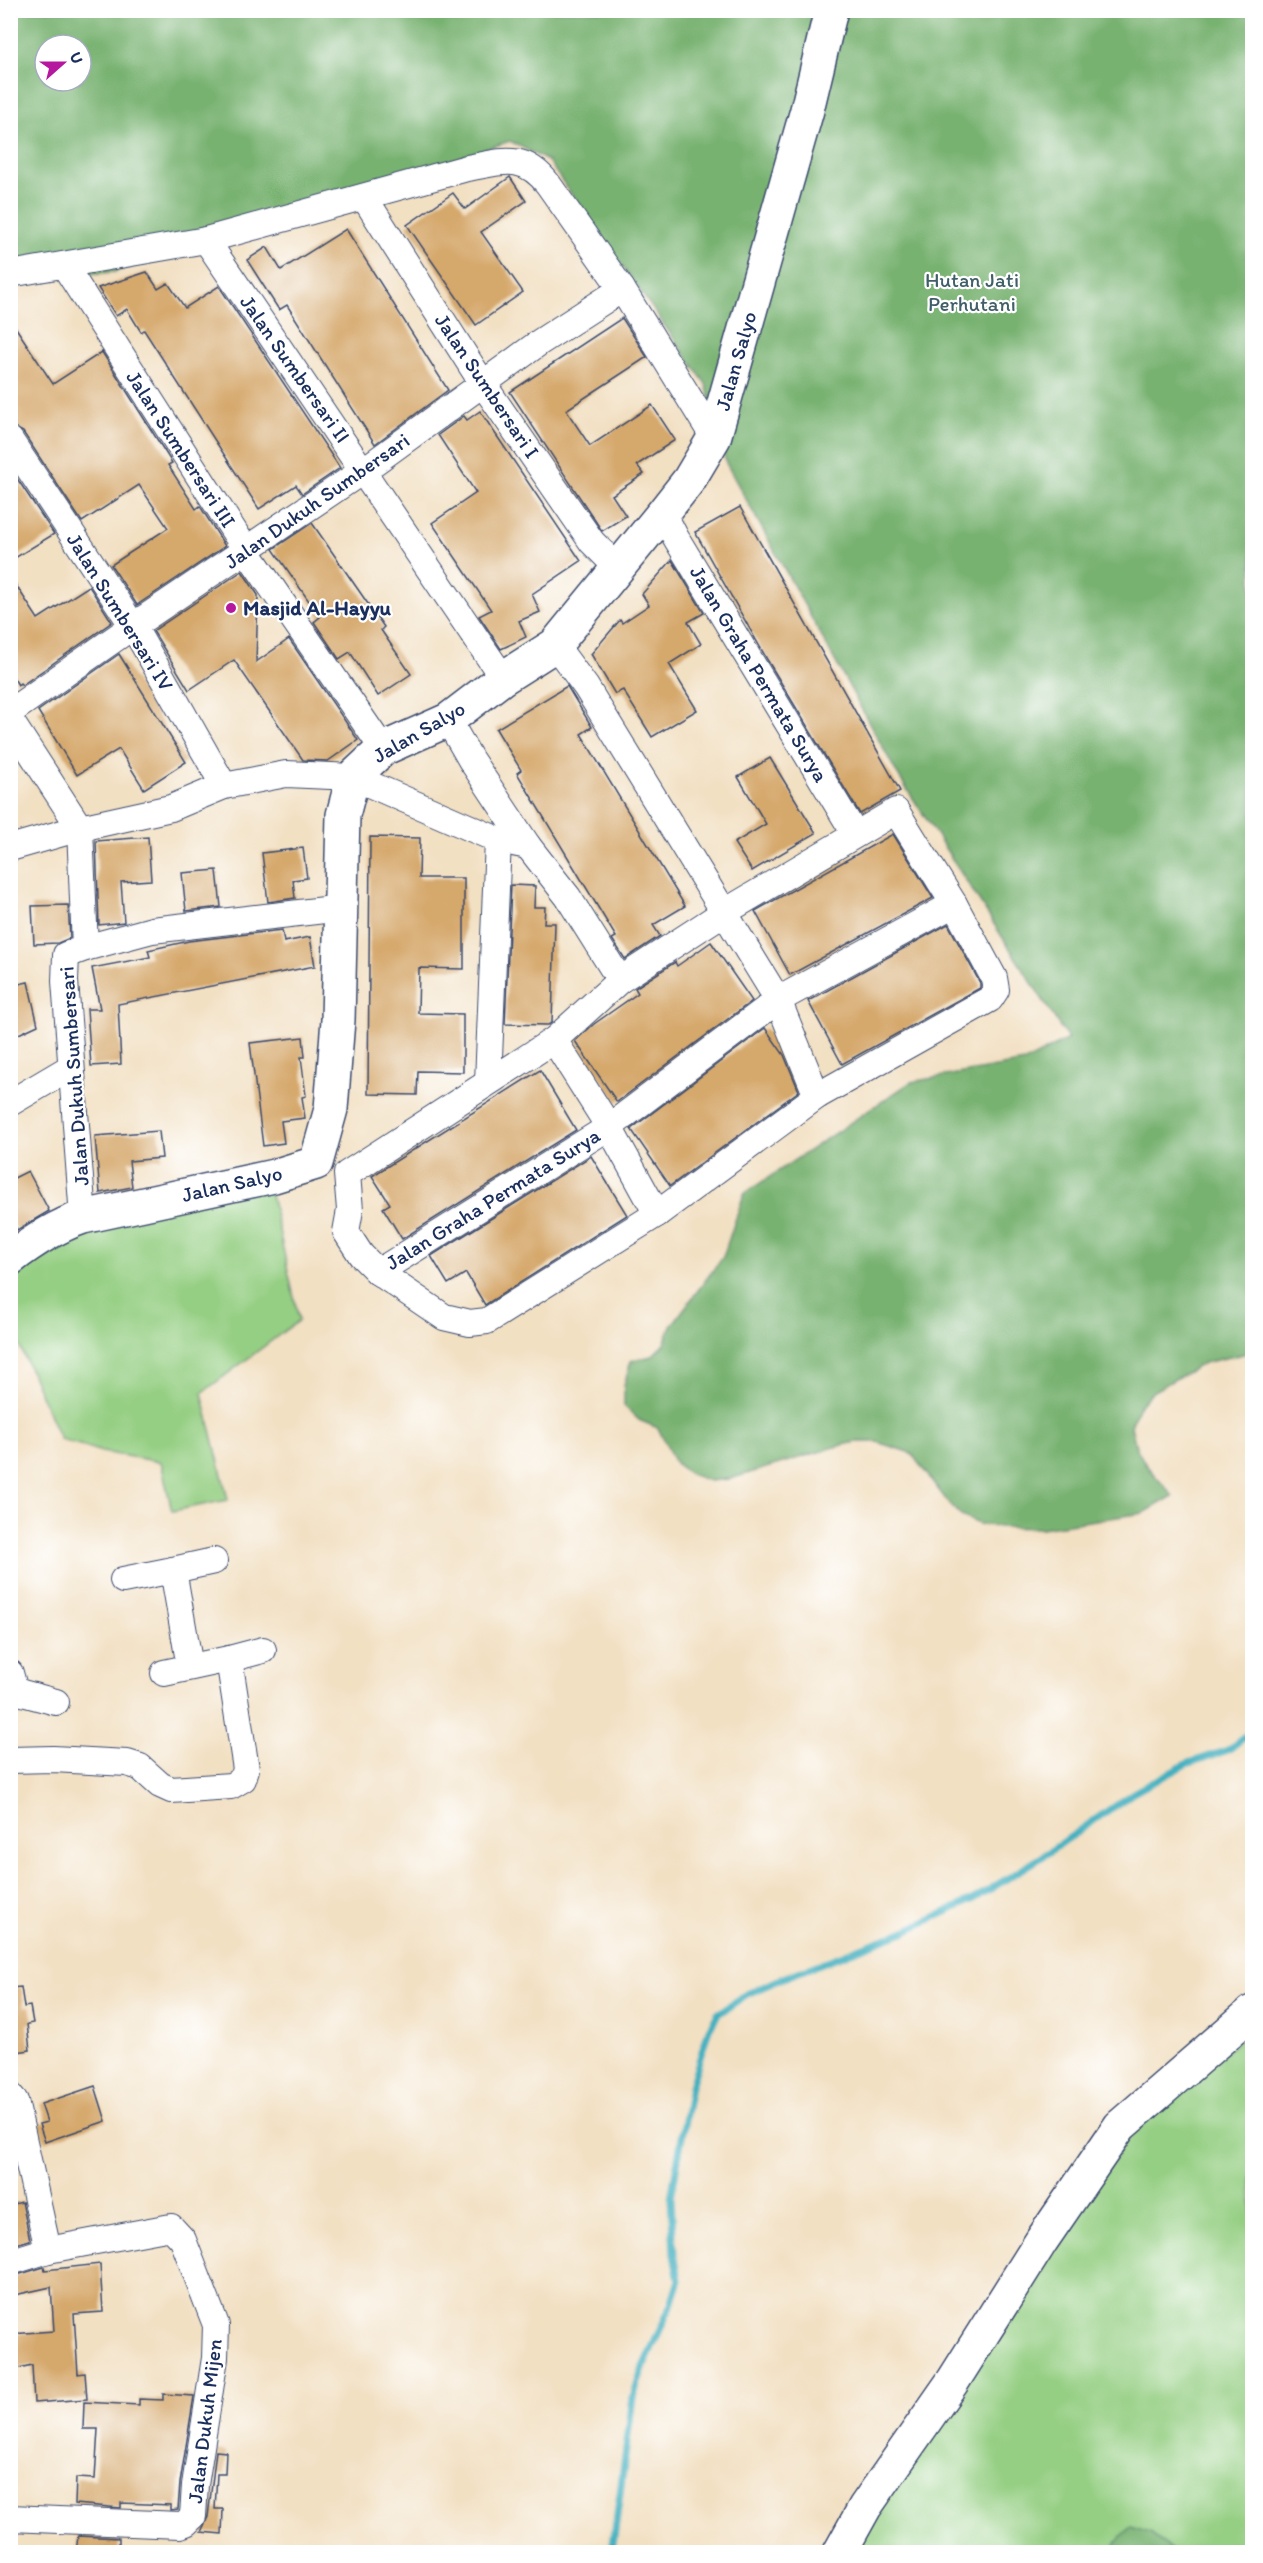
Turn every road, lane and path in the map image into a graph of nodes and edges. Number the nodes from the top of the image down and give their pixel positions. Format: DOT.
graph roads {
  1 [pos="831,10"];
  2 [pos="364,197"];
  3 [pos="206,240"];
  4 [pos="64,265"];
  5 [pos="10,274"];
  6 [pos="622,289"];
  7 [pos="483,384"];
  8 [pos="714,438"];
  9 [pos="11,443"];
  10 [pos="364,470"];
  11 [pos="663,513"];
  12 [pos="246,550"];
  13 [pos="618,569"];
  14 [pos="133,626"];
  15 [pos="563,655"];
  16 [pos="503,678"];
  17 [pos="10,712"];
  18 [pos="10,720"];
  19 [pos="448,720"];
  20 [pos="383,749"];
  21 [pos="353,777"];
  22 [pos="224,786"];
  23 [pos="80,828"];
  24 [pos="855,834"];
  25 [pos="498,840"];
  26 [pos="528,846"];
  27 [pos="10,848"];
  28 [pos="954,904"];
  29 [pos="342,908"];
  30 [pos="723,913"];
  31 [pos="85,948"];
  32 [pos="620,980"];
  33 [pos="778,1000"];
  34 [pos="554,1040"];
  35 [pos="71,1067"];
  36 [pos="488,1082"];
  37 [pos="817,1096"];
  38 [pos="10,1102"];
  39 [pos="609,1127"];
  40 [pos="316,1163"];
  41 [pos="347,1174"];
  42 [pos="657,1214"];
  43 [pos="84,1217"];
  44 [pos="10,1259"];
  45 [pos="378,1272"];
  46 [pos="214,1561"];
  47 [pos="173,1570"];
  48 [pos="123,1580"];
  49 [pos="262,1650"];
  50 [pos="229,1659"];
  51 [pos="190,1667"];
  52 [pos="164,1673"];
  53 [pos="12,1685"];
  54 [pos="56,1702"];
  55 [pos="10,1760"];
  56 [pos="1252,2012"];
  57 [pos="10,2095"];
  58 [pos="48,2250"];
  59 [pos="10,2262"];
  60 [pos="10,2518"];
  61 [pos="840,2553"];
  1 -- 8 [label="street, Jalan Salyo"];
  2 -- 3 [label="street"];
  2 -- 6 [label="street"];
  2 -- 7 [label="street, Jalan Sumbersari I"];
  3 -- 4 [label="street"];
  3 -- 10 [label="street, Jalan Sumbersari II"];
  4 -- 5 [label="street"];
  4 -- 12 [label="street, Jalan Sumbersari III"];
  6 -- 7 [label="street, Jalan Dukuh Sumbersari"];
  6 -- 8 [label="street"];
  7 -- 10 [label="street, Jalan Dukuh Sumbersari"];
  7 -- 13 [label="street, Jalan Sumbersari I"];
  8 -- 11 [label="street, Jalan Salyo"];
  9 -- 14 [label="street, Jalan Sumbersari IV"];
  10 -- 12 [label="street, Jalan Dukuh Sumbersari"];
  10 -- 16 [label="street, Jalan Sumbersari II"];
  11 -- 13 [label="street, Jalan Salyo"];
  11 -- 24 [label="street, Jalan Graha Permata Surya"];
  12 -- 14 [label="street, Jalan Dukuh Sumbersari"];
  12 -- 20 [label="street, Jalan Sumbersari III"];
  13 -- 15 [label="street, Jalan Salyo"];
  14 -- 17 [label="street, Jalan Dukuh Sumbersari"];
  14 -- 22 [label="street, Jalan Sumbersari IV"];
  15 -- 16 [label="street, Jalan Salyo"];
  15 -- 30 [label="street"];
  16 -- 19 [label="street, Jalan Salyo"];
  18 -- 23 [label="street"];
  19 -- 20 [label="street, Jalan Salyo"];
  19 -- 26 [label="street"];
  20 -- 21 [label="street, Jalan Salyo"];
  21 -- 22 [label="street"];
  21 -- 25 [label="street"];
  21 -- 29 [label="street, Jalan Salyo"];
  22 -- 23 [label="street"];
  23 -- 27 [label="street"];
  23 -- 31 [label="street, Jalan Dukuh Sumbersari"];
  24 -- 28 [label="street, Jalan Graha Permata Surya"];
  24 -- 30 [label="street, Jalan Graha Permata Surya"];
  25 -- 26 [label="street"];
  25 -- 36 [label="street"];
  26 -- 32 [label="street"];
  28 -- 33 [label="street, Jalan Graha Permata Surya"];
  28 -- 37 [label="street, Jalan Graha Permata Surya"];
  29 -- 31 [label="street, Jalan Dukuh Sumbersari"];
  29 -- 40 [label="street, Jalan Salyo"];
  30 -- 32 [label="street, Jalan Graha Permata Surya"];
  30 -- 33 [label="street"];
  31 -- 35 [label="street, Jalan Dukuh Sumbersari"];
  32 -- 34 [label="street, Jalan Graha Permata Surya"];
  33 -- 37 [label="street"];
  33 -- 39 [label="street, Jalan Graha Permata Surya"];
  34 -- 36 [label="street, Jalan Graha Permata Surya"];
  34 -- 39 [label="street, Jalan Graha Permata Surya"];
  35 -- 38 [label="street"];
  35 -- 43 [label="street, Jalan Dukuh Sumbersari"];
  36 -- 41 [label="street, Jalan Graha Permata Surya"];
  37 -- 42 [label="street, Jalan Graha Permata Surya"];
  39 -- 42 [label="street, Jalan Graha Permata Surya"];
  39 -- 45 [label="street, Jalan Graha Permata Surya"];
  40 -- 41 [label="street"];
  40 -- 43 [label="street, Jalan Salyo"];
  41 -- 45 [label="street, Jalan Graha Permata Surya"];
  42 -- 45 [label="street, Jalan Graha Permata Surya"];
  43 -- 44 [label="street, Jalan Salyo"];
  46 -- 47 [label="street"];
  47 -- 48 [label="street"];
  47 -- 51 [label="street"];
  49 -- 50 [label="street"];
  50 -- 51 [label="street"];
  50 -- 55 [label="street"];
  51 -- 52 [label="street"];
  53 -- 54 [label="street"];
  56 -- 61 [label="street"];
  57 -- 58 [label="street"];
  58 -- 59 [label="street"];
  58 -- 60 [label="street, Jalan Dukuh Mijen"];
}
